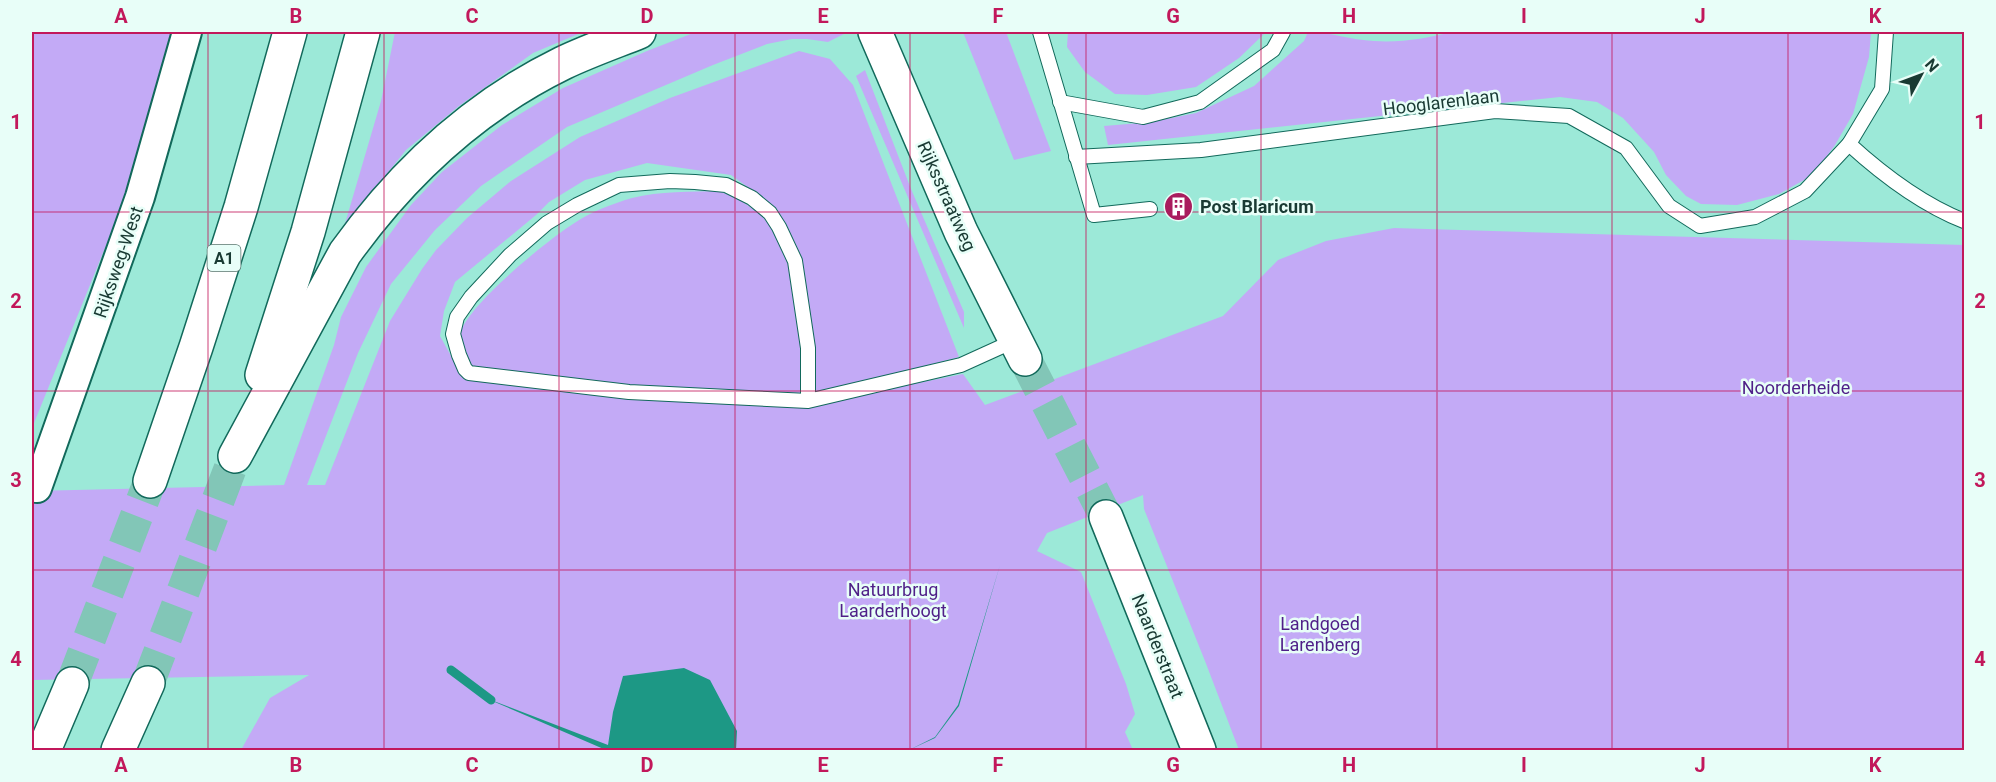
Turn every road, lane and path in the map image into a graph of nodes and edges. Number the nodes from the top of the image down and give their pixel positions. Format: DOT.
graph roads {
  1 [pos="187,32"];
  2 [pos="290,32"];
  3 [pos="363,32"];
  4 [pos="639,32"];
  5 [pos="875,32"];
  6 [pos="1040,32"];
  7 [pos="1284,32"];
  8 [pos="1886,32"];
  9 [pos="1059,102"];
  10 [pos="1849,144"];
  11 [pos="1076,158"];
  12 [pos="1150,209"];
  13 [pos="1965,220"];
  14 [pos="1020,350"];
  15 [pos="808,401"];
  16 [pos="150,481"];
  17 [pos="37,488"];
  18 [pos="1112,530"];
  19 [pos="148,683"];
  20 [pos="72,684"];
  21 [pos="44,750"];
  22 [pos="118,750"];
  23 [pos="1199,750"];
  1 -- 17 [label="street, Rijksweg-West"];
  2 -- 16 [label="main road, A1"];
  3 -- 4 [label="main road"];
  5 -- 14 [label="main road, Rijksstraatweg"];
  6 -- 9 [label="lane"];
  7 -- 9 [label="lane"];
  8 -- 10 [label="lane, Hooglarenlaan"];
  9 -- 11 [label="lane"];
  10 -- 11 [label="lane, Hooglarenlaan"];
  10 -- 13 [label="lane"];
  11 -- 12 [label="lane"];
  14 -- 15 [label="lane"];
  15 -- 15 [label="lane"];
  18 -- 23 [label="main road, Naarderstraat"];
  19 -- 22 [label="main road"];
  20 -- 21 [label="main road"];
}
